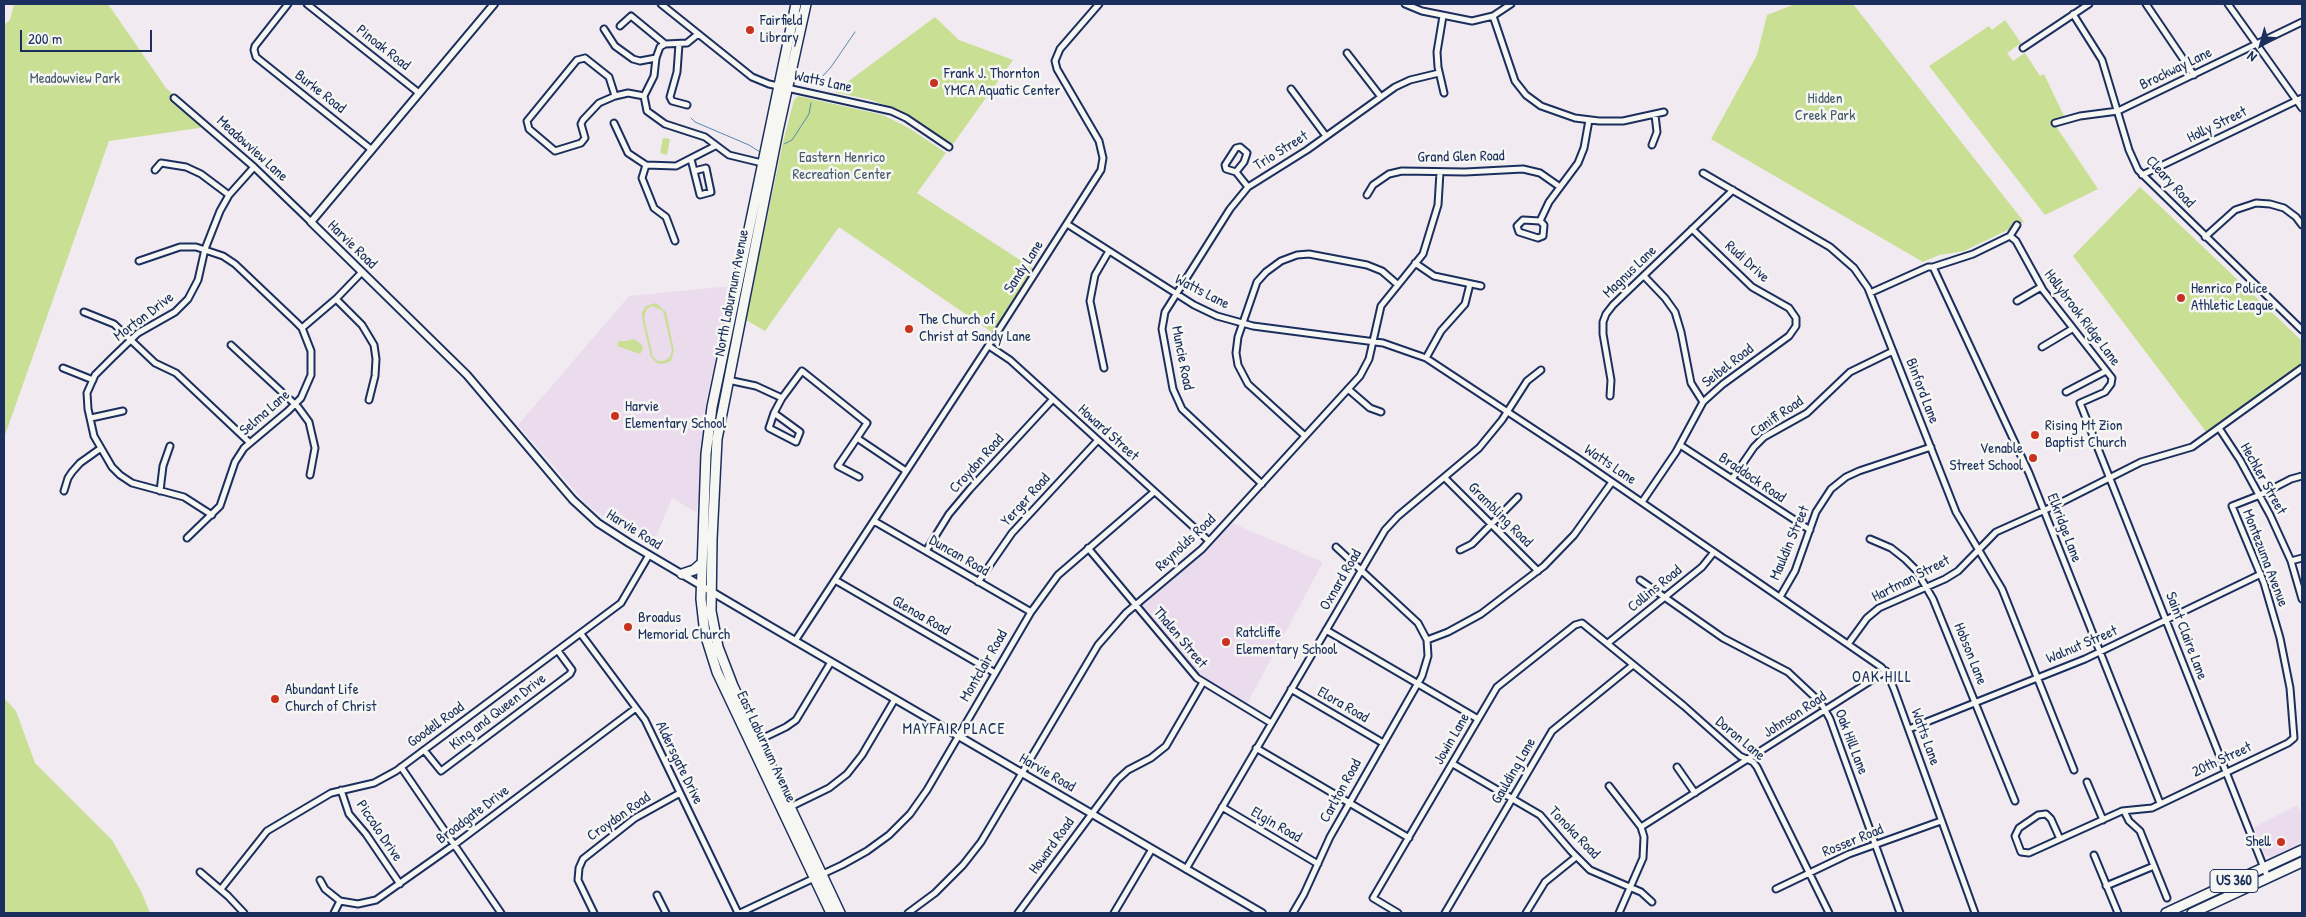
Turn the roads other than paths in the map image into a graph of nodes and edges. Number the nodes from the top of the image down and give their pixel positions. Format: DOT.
graph roads {
  1 [pos="288,4"];
  2 [pos="307,4"];
  3 [pos="494,4"];
  4 [pos="661,4"];
  5 [pos="796,4"];
  6 [pos="806,4"];
  7 [pos="1099,4"];
  8 [pos="1406,4"];
  9 [pos="1511,4"];
  10 [pos="2089,4"];
  11 [pos="2146,4"];
  12 [pos="2228,4"];
  13 [pos="2073,14"];
  14 [pos="1443,16"];
  15 [pos="1493,16"];
  16 [pos="2302,22"];
  17 [pos="620,26"];
  18 [pos="604,28"];
  19 [pos="698,34"];
  20 [pos="665,44"];
  21 [pos="679,44"];
  22 [pos="2257,44"];
  23 [pos="2023,48"];
  24 [pos="1347,53"];
  25 [pos="656,58"];
  26 [pos="1439,73"];
  27 [pos="2194,75"];
  28 [pos="778,86"];
  29 [pos="788,88"];
  30 [pos="1291,89"];
  31 [pos="419,93"];
  32 [pos="1444,93"];
  33 [pos="616,96"];
  34 [pos="644,96"];
  35 [pos="1381,97"];
  36 [pos="174,98"];
  37 [pos="2299,99"];
  38 [pos="687,105"];
  39 [pos="2302,108"];
  40 [pos="2118,111"];
  41 [pos="1664,112"];
  42 [pos="1654,115"];
  43 [pos="1588,120"];
  44 [pos="614,123"];
  45 [pos="2055,123"];
  46 [pos="1326,136"];
  47 [pos="1652,145"];
  48 [pos="715,146"];
  49 [pos="949,147"];
  50 [pos="372,150"];
  51 [pos="691,159"];
  52 [pos="762,163"];
  53 [pos="646,165"];
  54 [pos="254,167"];
  55 [pos="155,170"];
  56 [pos="694,171"];
  57 [pos="1236,172"];
  58 [pos="1440,172"];
  59 [pos="1703,173"];
  60 [pos="2142,174"];
  61 [pos="1248,187"];
  62 [pos="1560,187"];
  63 [pos="1733,190"];
  64 [pos="230,195"];
  65 [pos="1367,196"];
  66 [pos="1540,221"];
  67 [pos="311,222"];
  68 [pos="1067,224"];
  69 [pos="2017,225"];
  70 [pos="2302,225"];
  71 [pos="1692,229"];
  72 [pos="2010,236"];
  73 [pos="2205,237"];
  74 [pos="675,241"];
  75 [pos="205,249"];
  76 [pos="1110,250"];
  77 [pos="139,260"];
  78 [pos="1415,263"];
  79 [pos="1933,267"];
  80 [pos="362,272"];
  81 [pos="1644,276"];
  82 [pos="1397,284"];
  83 [pos="1470,284"];
  84 [pos="1481,286"];
  85 [pos="2041,287"];
  86 [pos="1870,293"];
  87 [pos="1175,294"];
  88 [pos="336,299"];
  89 [pos="2017,301"];
  90 [pos="1789,308"];
  91 [pos="84,312"];
  92 [pos="1242,324"];
  93 [pos="302,328"];
  94 [pos="2072,329"];
  95 [pos="2302,330"];
  96 [pos="131,340"];
  97 [pos="1373,341"];
  98 [pos="231,345"];
  99 [pos="989,346"];
  100 [pos="2042,347"];
  101 [pos="1893,351"];
  102 [pos="1426,358"];
  103 [pos="63,368"];
  104 [pos="1104,368"];
  105 [pos="2302,368"];
  106 [pos="1540,370"];
  107 [pos="2106,370"];
  108 [pos="93,380"];
  109 [pos="728,380"];
  110 [pos="1348,389"];
  111 [pos="2066,392"];
  112 [pos="1610,396"];
  113 [pos="782,398"];
  114 [pos="1053,399"];
  115 [pos="369,400"];
  116 [pos="1703,402"];
  117 [pos="2080,403"];
  118 [pos="296,405"];
  119 [pos="123,411"];
  120 [pos="1508,411"];
  121 [pos="1381,412"];
  122 [pos="774,413"];
  123 [pos="90,418"];
  124 [pos="2219,428"];
  125 [pos="1305,436"];
  126 [pos="857,438"];
  127 [pos="1098,440"];
  128 [pos="249,442"];
  129 [pos="1680,445"];
  130 [pos="170,446"];
  131 [pos="101,448"];
  132 [pos="1930,448"];
  133 [pos="906,471"];
  134 [pos="310,476"];
  135 [pos="2302,476"];
  136 [pos="859,477"];
  137 [pos="2111,477"];
  138 [pos="1445,478"];
  139 [pos="1732,479"];
  140 [pos="1612,482"];
  141 [pos="1262,484"];
  142 [pos="64,491"];
  143 [pos="160,491"];
  144 [pos="1154,492"];
  145 [pos="2260,495"];
  146 [pos="1518,497"];
  147 [pos="1642,502"];
  148 [pos="2044,511"];
  149 [pos="212,515"];
  150 [pos="874,521"];
  151 [pos="1492,525"];
  152 [pos="1810,530"];
  153 [pos="187,538"];
  154 [pos="1870,539"];
  155 [pos="1209,541"];
  156 [pos="1336,547"];
  157 [pos="1088,548"];
  158 [pos="1460,550"];
  159 [pos="1979,550"];
  160 [pos="926,551"];
  161 [pos="1714,552"];
  162 [pos="649,555"];
  163 [pos="2302,558"];
  164 [pos="2291,561"];
  165 [pos="702,563"];
  166 [pos="1361,570"];
  167 [pos="1538,571"];
  168 [pos="682,574"];
  169 [pos="2261,574"];
  170 [pos="835,580"];
  171 [pos="1640,580"];
  172 [pos="978,582"];
  173 [pos="701,585"];
  174 [pos="1926,587"];
  175 [pos="711,590"];
  176 [pos="1780,597"];
  177 [pos="1664,598"];
  178 [pos="2302,599"];
  179 [pos="1136,605"];
  180 [pos="1030,612"];
  181 [pos="2167,621"];
  182 [pos="1584,623"];
  183 [pos="1326,630"];
  184 [pos="581,634"];
  185 [pos="1427,640"];
  186 [pos="795,641"];
  187 [pos="1608,643"];
  188 [pos="1848,644"];
  189 [pos="558,651"];
  190 [pos="2100,652"];
  191 [pos="830,662"];
  192 [pos="1633,665"];
  193 [pos="1886,672"];
  194 [pos="995,673"];
  195 [pos="2038,678"];
  196 [pos="1202,684"];
  197 [pos="1417,684"];
  198 [pos="1291,689"];
  199 [pos="894,699"];
  200 [pos="1976,702"];
  201 [pos="636,708"];
  202 [pos="1826,710"];
  203 [pos="1478,719"];
  204 [pos="1271,723"];
  205 [pos="1909,729"];
  206 [pos="958,736"];
  207 [pos="2294,738"];
  208 [pos="759,740"];
  209 [pos="1383,743"];
  210 [pos="750,745"];
  211 [pos="1256,748"];
  212 [pos="424,750"];
  213 [pos="1748,760"];
  214 [pos="1453,764"];
  215 [pos="401,767"];
  216 [pos="1677,767"];
  217 [pos="2074,770"];
  218 [pos="2226,772"];
  219 [pos="1022,773"];
  220 [pos="2087,782"];
  221 [pos="1608,786"];
  222 [pos="341,790"];
  223 [pos="680,793"];
  224 [pos="1695,793"];
  225 [pos="1512,798"];
  226 [pos="2015,801"];
  227 [pos="1349,802"];
  228 [pos="2160,803"];
  229 [pos="1222,807"];
  230 [pos="786,809"];
  231 [pos="2124,811"];
  232 [pos="1092,813"];
  233 [pos="2103,820"];
  234 [pos="1941,821"];
  235 [pos="1642,827"];
  236 [pos="1410,838"];
  237 [pos="2060,839"];
  238 [pos="454,845"];
  239 [pos="1875,845"];
  240 [pos="1152,849"];
  241 [pos="2302,850"];
  242 [pos="2094,855"];
  243 [pos="1576,857"];
  244 [pos="2302,862"];
  245 [pos="1318,864"];
  246 [pos="2154,866"];
  247 [pos="2264,868"];
  248 [pos="1186,869"];
  249 [pos="200,872"];
  250 [pos="1809,873"];
  251 [pos="818,876"];
  252 [pos="2268,878"];
  253 [pos="320,880"];
  254 [pos="400,884"];
  255 [pos="2106,886"];
  256 [pos="1630,887"];
  257 [pos="221,889"];
  258 [pos="1776,889"];
  259 [pos="657,895"];
  260 [pos="2167,898"];
  261 [pos="340,901"];
  262 [pos="1652,902"];
  263 [pos="244,913"];
  264 [pos="334,913"];
  265 [pos="501,913"];
  266 [pos="594,913"];
  267 [pos="666,913"];
  268 [pos="738,913"];
  269 [pos="831,913"];
  270 [pos="840,913"];
  271 [pos="908,913"];
  272 [pos="1018,913"];
  273 [pos="1114,913"];
  274 [pos="1262,913"];
  275 [pos="1293,913"];
  276 [pos="1398,913"];
  277 [pos="1445,913"];
  278 [pos="1526,913"];
  279 [pos="1619,913"];
  280 [pos="1829,913"];
  281 [pos="1900,913"];
  282 [pos="1975,913"];
  283 [pos="2118,913"];
  284 [pos="2166,913"];
  285 [pos="2192,913"];
  1 -- 50 [label="street, Burke Road"];
  2 -- 31 [label="street, Pinoak Road"];
  3 -- 31 [label="street, Harvie Road"];
  4 -- 19 [label="street, Watts Lane"];
  5 -- 28 [label="main road, North Laburnum Avenue"];
  6 -- 29 [label="main road, North Laburnum Avenue"];
  7 -- 68 [label="street, Sandy Lane"];
  8 -- 14 [label="street"];
  9 -- 15 [label="street"];
  10 -- 13 [label="street"];
  11 -- 27 [label="street"];
  12 -- 22 [label="street"];
  13 -- 23 [label="street"];
  13 -- 40 [label="street, Cleary Road"];
  14 -- 15 [label="street"];
  14 -- 26 [label="street"];
  15 -- 43 [label="street"];
  16 -- 22 [label="street, Brockway Lane"];
  17 -- 20 [label="street"];
  18 -- 25 [label="street"];
  19 -- 21 [label="street"];
  19 -- 28 [label="street, Watts Lane"];
  20 -- 21 [label="street"];
  20 -- 25 [label="street"];
  21 -- 38 [label="street"];
  22 -- 27 [label="street, Brockway Lane"];
  22 -- 37 [label="street"];
  24 -- 35 [label="street"];
  25 -- 34 [label="street"];
  26 -- 32 [label="street"];
  26 -- 35 [label="street, Trio Street"];
  27 -- 40 [label="street, Brockway Lane"];
  28 -- 29 [label="street, Watts Lane"];
  28 -- 52 [label="main road, North Laburnum Avenue"];
  29 -- 49 [label="street, Watts Lane"];
  29 -- 109 [label="main road, North Laburnum Avenue"];
  30 -- 46 [label="street"];
  31 -- 50 [label="street, Harvie Road"];
  33 -- 33 [label="street"];
  33 -- 34 [label="street"];
  34 -- 48 [label="street"];
  35 -- 46 [label="street, Trio Street"];
  36 -- 54 [label="street, Meadowview Lane"];
  37 -- 39 [label="street"];
  37 -- 60 [label="street, Holly Street"];
  40 -- 45 [label="street, Brockway Lane"];
  40 -- 60 [label="street, Cleary Road"];
  41 -- 42 [label="street"];
  42 -- 43 [label="street"];
  42 -- 47 [label="street"];
  43 -- 62 [label="street"];
  44 -- 53 [label="street"];
  46 -- 61 [label="street, Trio Street"];
  48 -- 51 [label="street"];
  48 -- 52 [label="street"];
  50 -- 67 [label="street, Harvie Road"];
  51 -- 53 [label="street"];
  51 -- 56 [label="street"];
  52 -- 165 [label="main road, North Laburnum Avenue"];
  53 -- 74 [label="street"];
  54 -- 64 [label="street, Morton Drive"];
  54 -- 67 [label="street, Meadowview Lane"];
  55 -- 64 [label="street"];
  56 -- 56 [label="street"];
  57 -- 57 [label="street"];
  57 -- 61 [label="street"];
  58 -- 62 [label="street, Grand Glen Road"];
  58 -- 65 [label="street, Grand Glen Road"];
  58 -- 78 [label="street, Reynolds Road"];
  59 -- 63 [label="street, Binford Lane"];
  60 -- 73 [label="street, Cleary Road"];
  61 -- 87 [label="street, Trio Street"];
  62 -- 66 [label="street"];
  63 -- 71 [label="street, Magnus Lane"];
  63 -- 86 [label="street, Binford Lane"];
  64 -- 75 [label="street, Morton Drive"];
  66 -- 66 [label="street"];
  67 -- 80 [label="street, Harvie Road"];
  68 -- 76 [label="street, Watts Lane"];
  68 -- 99 [label="street, Sandy Lane"];
  69 -- 72 [label="street"];
  70 -- 73 [label="street"];
  71 -- 81 [label="street, Magnus Lane"];
  71 -- 90 [label="street, Rudi Drive"];
  72 -- 79 [label="street"];
  72 -- 85 [label="street, Hollybrook Ridge Lane"];
  73 -- 95 [label="street, Cleary Road"];
  75 -- 77 [label="street, Selma Lane"];
  75 -- 93 [label="street, Selma Lane"];
  75 -- 96 [label="street, Morton Drive"];
  76 -- 87 [label="street, Watts Lane"];
  76 -- 104 [label="street"];
  78 -- 82 [label="street, Reynolds Road"];
  78 -- 83 [label="street"];
  79 -- 86 [label="street"];
  79 -- 148 [label="street, Elkridge Lane"];
  80 -- 88 [label="street"];
  80 -- 162 [label="street, Harvie Road"];
  81 -- 112 [label="street, Magnus Lane"];
  81 -- 116 [label="street"];
  82 -- 92 [label="street"];
  82 -- 97 [label="street, Reynolds Road"];
  83 -- 84 [label="street"];
  83 -- 102 [label="street"];
  85 -- 89 [label="street"];
  85 -- 94 [label="street, Hollybrook Ridge Lane"];
  86 -- 101 [label="street, Binford Lane"];
  87 -- 92 [label="street, Watts Lane"];
  87 -- 141 [label="street, Muncie Road"];
  88 -- 93 [label="street"];
  88 -- 115 [label="street"];
  90 -- 116 [label="street, Seibel Road"];
  91 -- 96 [label="street"];
  92 -- 97 [label="street, Watts Lane"];
  92 -- 125 [label="street"];
  93 -- 118 [label="street, Selma Lane"];
  94 -- 100 [label="street"];
  94 -- 107 [label="street, Hollybrook Ridge Lane"];
  96 -- 108 [label="street, Morton Drive"];
  96 -- 128 [label="street"];
  97 -- 102 [label="street, Watts Lane"];
  97 -- 110 [label="street, Reynolds Road"];
  98 -- 118 [label="street"];
  99 -- 114 [label="street, Howard Street"];
  99 -- 133 [label="street, Sandy Lane"];
  101 -- 132 [label="street, Binford Lane"];
  101 -- 139 [label="street, Caniff Road"];
  102 -- 120 [label="street, Watts Lane"];
  103 -- 108 [label="street"];
  105 -- 124 [label="street, Hartman Street"];
  106 -- 120 [label="street, Oxnard Road"];
  107 -- 111 [label="street"];
  107 -- 117 [label="street, Hollybrook Ridge Lane"];
  108 -- 123 [label="street"];
  109 -- 113 [label="street"];
  109 -- 175 [label="main road, North Laburnum Avenue"];
  110 -- 121 [label="street"];
  110 -- 125 [label="street, Reynolds Road"];
  113 -- 122 [label="street"];
  113 -- 126 [label="street"];
  114 -- 127 [label="street, Howard Street"];
  114 -- 160 [label="street, Croydon Road"];
  116 -- 129 [label="street, Seibel Road"];
  117 -- 137 [label="street, Saint Claire Lane"];
  118 -- 128 [label="street, Selma Lane"];
  118 -- 134 [label="street"];
  119 -- 123 [label="street"];
  120 -- 138 [label="street, Oxnard Road"];
  120 -- 140 [label="street, Watts Lane"];
  122 -- 122 [label="street"];
  123 -- 131 [label="street"];
  124 -- 137 [label="street, Hartman Street"];
  124 -- 145 [label="street, Hechler Street"];
  125 -- 141 [label="street, Reynolds Road"];
  126 -- 133 [label="street"];
  126 -- 136 [label="street"];
  127 -- 144 [label="street, Howard Street"];
  127 -- 172 [label="street, Yerger Road"];
  128 -- 149 [label="street, Selma Lane"];
  129 -- 139 [label="street, Braddock Road"];
  129 -- 147 [label="street, Seibel Road"];
  130 -- 143 [label="street"];
  131 -- 142 [label="street"];
  131 -- 143 [label="street"];
  132 -- 152 [label="street, Mauldin Street"];
  132 -- 159 [label="street, Binford Lane"];
  133 -- 150 [label="street, Sandy Lane"];
  135 -- 145 [label="street"];
  137 -- 148 [label="street, Hartman Street"];
  137 -- 181 [label="street, Saint Claire Lane"];
  138 -- 151 [label="street, Grambling Road"];
  138 -- 166 [label="street, Oxnard Road"];
  139 -- 152 [label="street, Braddock Road"];
  140 -- 147 [label="street, Watts Lane"];
  140 -- 167 [label="street"];
  141 -- 155 [label="street, Reynolds Road"];
  143 -- 149 [label="street"];
  144 -- 155 [label="street, Howard Street"];
  144 -- 157 [label="street, Montclair Road"];
  145 -- 164 [label="street, Hechler Street"];
  145 -- 169 [label="street, Montezuma Avenue"];
  146 -- 151 [label="street"];
  147 -- 161 [label="street, Watts Lane"];
  148 -- 159 [label="street, Hartman Street"];
  148 -- 190 [label="street, Elkridge Lane"];
  149 -- 153 [label="street, Selma Lane"];
  150 -- 160 [label="street, Duncan Road"];
  150 -- 170 [label="street, Sandy Lane"];
  151 -- 158 [label="street"];
  151 -- 167 [label="street, Grambling Road"];
  152 -- 176 [label="street, Mauldin Street"];
  154 -- 174 [label="street, Hobson Lane"];
  155 -- 179 [label="street, Reynolds Road"];
  156 -- 166 [label="street"];
  157 -- 179 [label="street, Thalen Street"];
  157 -- 180 [label="street, Montclair Road"];
  159 -- 174 [label="street, Hartman Street"];
  159 -- 195 [label="street, Binford Lane"];
  160 -- 172 [label="street, Duncan Road"];
  161 -- 176 [label="street, Watts Lane"];
  161 -- 177 [label="street, Collins Road"];
  162 -- 168 [label="street, Harvie Road"];
  162 -- 184 [label="street, Goodell Road"];
  163 -- 164 [label="street"];
  164 -- 178 [label="street, Hechler Street"];
  165 -- 168 [label="main road"];
  165 -- 173 [label="main road, North Laburnum Avenue"];
  166 -- 183 [label="street, Oxnard Road"];
  166 -- 185 [label="street"];
  167 -- 185 [label="street"];
  168 -- 173 [label="street, Harvie Road"];
  169 -- 181 [label="street, Walnut Street"];
  169 -- 207 [label="street, Montezuma Avenue"];
  170 -- 186 [label="street, Sandy Lane"];
  170 -- 194 [label="street, Glenoa Road"];
  171 -- 177 [label="street, Oak Hill Lane"];
  172 -- 180 [label="street, Duncan Road"];
  173 -- 175 [label="street, Harvie Road"];
  173 -- 210 [label="main road, East Laburnum Avenue"];
  174 -- 188 [label="street, Hartman Street"];
  174 -- 200 [label="street, Hobson Lane"];
  175 -- 186 [label="street, Harvie Road"];
  175 -- 208 [label="main road, East Laburnum Avenue"];
  176 -- 188 [label="street, Watts Lane"];
  177 -- 187 [label="street, Collins Road"];
  177 -- 202 [label="street, Oak Hill Lane"];
  179 -- 196 [label="street, Thalen Street"];
  179 -- 219 [label="street, Reynolds Road"];
  180 -- 194 [label="street, Montclair Road"];
  181 -- 190 [label="street, Walnut Street"];
  181 -- 218 [label="street, Saint Claire Lane"];
  182 -- 187 [label="street, Doron Lane"];
  182 -- 203 [label="street, Jowin Lane"];
  183 -- 197 [label="street"];
  183 -- 198 [label="street, Oxnard Road"];
  184 -- 189 [label="street, Goodell Road"];
  184 -- 201 [label="street, Aldersgate Drive"];
  185 -- 197 [label="street"];
  186 -- 191 [label="street, Harvie Road"];
  187 -- 192 [label="street, Doron Lane"];
  188 -- 193 [label="street, Watts Lane"];
  189 -- 212 [label="street, Goodell Road"];
  189 -- 212 [label="street, King and Queen Drive"];
  190 -- 195 [label="street, Walnut Street"];
  190 -- 228 [label="street, Elkridge Lane"];
  191 -- 199 [label="street, Harvie Road"];
  191 -- 208 [label="street"];
  192 -- 213 [label="street, Doron Lane"];
  192 -- 225 [label="street, Gaulding Lane"];
  193 -- 202 [label="street, Johnson Road"];
  193 -- 205 [label="street, Watts Lane"];
  194 -- 206 [label="street, Montclair Road"];
  195 -- 200 [label="street, Walnut Street"];
  195 -- 217 [label="street, Binford Lane"];
  196 -- 204 [label="street, Thalen Street"];
  196 -- 232 [label="street, Howard Road"];
  197 -- 203 [label="street"];
  197 -- 209 [label="street, Carlton Road"];
  198 -- 204 [label="street, Oxnard Road"];
  198 -- 209 [label="street, Elora Road"];
  199 -- 206 [label="street, Harvie Road"];
  199 -- 230 [label="street"];
  200 -- 205 [label="street, Walnut Street"];
  200 -- 226 [label="street, Hobson Lane"];
  201 -- 223 [label="street, Aldersgate Drive"];
  201 -- 238 [label="street, Broadgate Drive"];
  202 -- 213 [label="street, Johnson Road"];
  202 -- 239 [label="street, Oak Hill Lane"];
  203 -- 214 [label="street, Jowin Lane"];
  204 -- 211 [label="street, Oxnard Road"];
  205 -- 234 [label="street, Watts Lane"];
  206 -- 219 [label="street, Harvie Road"];
  206 -- 251 [label="street, Montclair Road"];
  207 -- 218 [label="street, 20th Street"];
  208 -- 210 [label="street"];
  208 -- 230 [label="main road, East Laburnum Avenue"];
  209 -- 227 [label="street, Carlton Road"];
  210 -- 230 [label="main road, East Laburnum Avenue"];
  211 -- 227 [label="street"];
  211 -- 229 [label="street, Oxnard Road"];
  212 -- 215 [label="street, Goodell Road"];
  213 -- 224 [label="street, Johnson Road"];
  213 -- 250 [label="street, Doron Lane"];
  214 -- 225 [label="street, Tonoka Road"];
  214 -- 236 [label="street, Jowin Lane"];
  215 -- 222 [label="street, Goodell Road"];
  215 -- 238 [label="street"];
  216 -- 224 [label="street"];
  218 -- 228 [label="street, 20th Street"];
  218 -- 247 [label="street, Saint Claire Lane"];
  219 -- 232 [label="street, Harvie Road"];
  219 -- 271 [label="street, Reynolds Road"];
  220 -- 233 [label="street"];
  221 -- 235 [label="street"];
  222 -- 254 [label="street, Piccolo Drive"];
  222 -- 257 [label="street, Goodell Road"];
  223 -- 266 [label="street, Croydon Road"];
  223 -- 268 [label="street, Aldersgate Drive"];
  224 -- 235 [label="street, Johnson Road"];
  225 -- 243 [label="street, Tonoka Road"];
  225 -- 277 [label="street, Gaulding Lane"];
  227 -- 236 [label="street"];
  227 -- 245 [label="street, Carlton Road"];
  228 -- 231 [label="street, 20th Street"];
  229 -- 245 [label="street, Elgin Road"];
  229 -- 248 [label="street, Oxnard Road"];
  230 -- 251 [label="main road, East Laburnum Avenue"];
  231 -- 233 [label="street, 20th Street"];
  231 -- 246 [label="street"];
  232 -- 240 [label="street, Harvie Road"];
  232 -- 272 [label="street, Howard Road"];
  233 -- 237 [label="street, 20th Street"];
  234 -- 239 [label="street, Rosser Road"];
  234 -- 282 [label="street, Watts Lane"];
  235 -- 256 [label="street"];
  236 -- 276 [label="street, Jowin Lane"];
  237 -- 237 [label="street, 20th Street"];
  238 -- 254 [label="street, Broadgate Drive"];
  238 -- 265 [label="street"];
  239 -- 250 [label="street, Rosser Road"];
  239 -- 281 [label="street, Oak Hill Lane"];
  240 -- 248 [label="street, Harvie Road"];
  240 -- 273 [label="street"];
  241 -- 247 [label="main road, US 360"];
  242 -- 255 [label="street"];
  243 -- 256 [label="street, Tonoka Road"];
  243 -- 278 [label="street"];
  244 -- 252 [label="main road, US 360"];
  245 -- 275 [label="street, Carlton Road"];
  246 -- 255 [label="street"];
  246 -- 260 [label="street"];
  247 -- 252 [label="street, Saint Claire Lane"];
  247 -- 284 [label="main road, US 360"];
  248 -- 274 [label="street, Harvie Road"];
  249 -- 257 [label="street"];
  250 -- 258 [label="street, Rosser Road"];
  250 -- 280 [label="street, Doron Lane"];
  251 -- 268 [label="street, Montclair Road"];
  251 -- 269 [label="main road, East Laburnum Avenue"];
  251 -- 270 [label="main road, East Laburnum Avenue"];
  252 -- 285 [label="main road, US 360"];
  253 -- 261 [label="street"];
  254 -- 261 [label="street, Broadgate Drive"];
  255 -- 283 [label="street"];
  256 -- 262 [label="street, Tonoka Road"];
  256 -- 279 [label="street"];
  257 -- 263 [label="street"];
  259 -- 267 [label="street"];
  261 -- 264 [label="street"];
}
